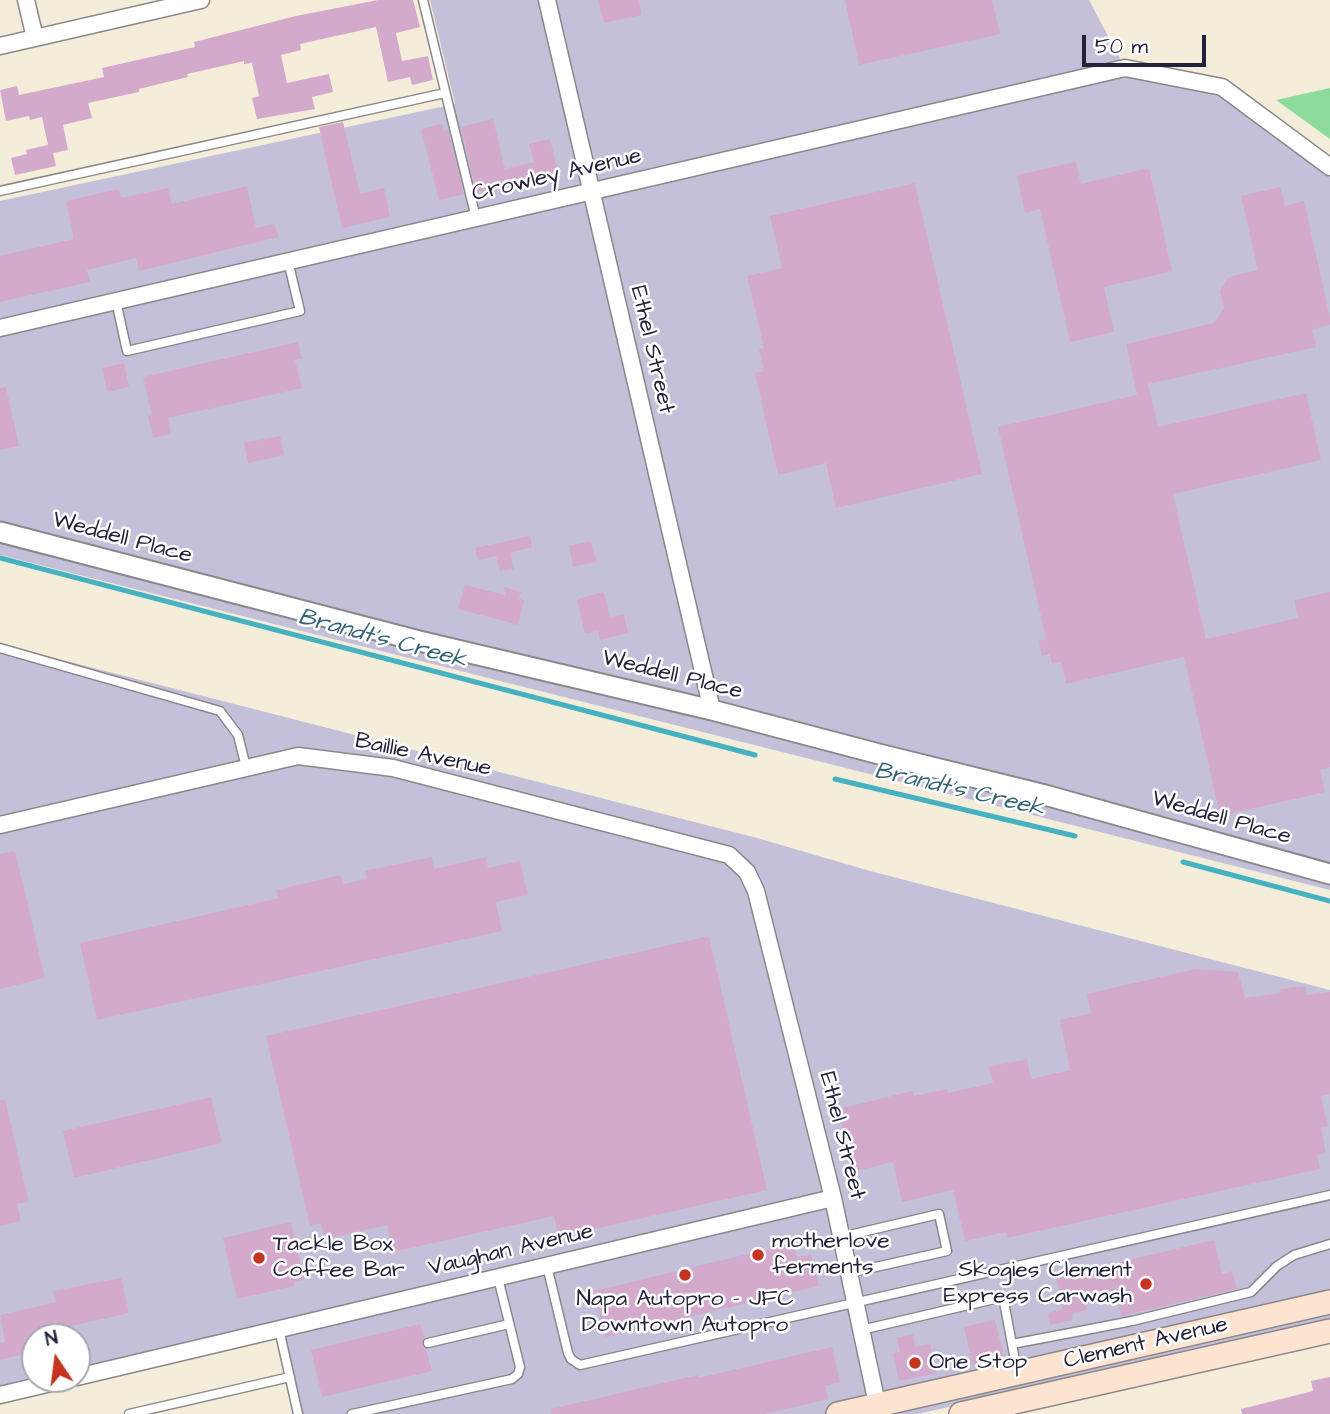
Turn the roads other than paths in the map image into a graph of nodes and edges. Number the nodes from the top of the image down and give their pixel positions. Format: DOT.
graph roads {
  1 [pos="26,0"];
  2 [pos="201,0"];
  3 [pos="423,0"];
  4 [pos="547,0"];
  5 [pos="151,6"];
  6 [pos="35,38"];
  7 [pos="0,46"];
  8 [pos="445,93"];
  9 [pos="1330,167"];
  10 [pos="0,191"];
  11 [pos="591,191"];
  12 [pos="476,218"];
  13 [pos="288,261"];
  14 [pos="116,301"];
  15 [pos="0,328"];
  16 [pos="0,532"];
  17 [pos="0,648"];
  18 [pos="712,709"];
  19 [pos="246,767"];
  20 [pos="0,825"];
  21 [pos="747,872"];
  22 [pos="1330,874"];
  23 [pos="1330,1195"];
  24 [pos="833,1198"];
  25 [pos="841,1237"];
  26 [pos="1330,1244"];
  27 [pos="547,1266"];
  28 [pos="849,1273"];
  29 [pos="498,1278"];
  30 [pos="855,1301"];
  31 [pos="1330,1301"];
  32 [pos="509,1324"];
  33 [pos="279,1329"];
  34 [pos="861,1330"];
  35 [pos="1330,1331"];
  36 [pos="428,1343"];
  37 [pos="1012,1344"];
  38 [pos="1017,1373"];
  39 [pos="91,1374"];
  40 [pos="290,1377"];
  41 [pos="21,1390"];
  42 [pos="0,1395"];
  43 [pos="878,1409"];
  44 [pos="999,1410"];
  45 [pos="129,1414"];
  46 [pos="298,1414"];
  47 [pos="352,1414"];
  48 [pos="838,1414"];
  49 [pos="961,1414"];
  1 -- 6 [label="street"];
  2 -- 5 [label="street"];
  3 -- 8 [label="lane"];
  4 -- 11 [label="street, Ethel Street"];
  5 -- 6 [label="street"];
  6 -- 7 [label="street"];
  8 -- 10 [label="lane"];
  8 -- 12 [label="lane"];
  9 -- 11 [label="street, Crowley Avenue"];
  11 -- 12 [label="street, Crowley Avenue"];
  11 -- 18 [label="street, Ethel Street"];
  12 -- 13 [label="street, Crowley Avenue"];
  13 -- 14 [label="street, Crowley Avenue"];
  13 -- 14 [label="lane"];
  14 -- 15 [label="street, Crowley Avenue"];
  16 -- 18 [label="street, Weddell Place"];
  17 -- 19 [label="lane"];
  18 -- 22 [label="street, Weddell Place"];
  19 -- 20 [label="street, Baillie Avenue"];
  19 -- 21 [label="street, Baillie Avenue"];
  21 -- 24 [label="street, Ethel Street"];
  23 -- 30 [label="lane"];
  24 -- 25 [label="street, Ethel Street"];
  24 -- 27 [label="street, Vaughan Avenue"];
  25 -- 28 [label="street, Ethel Street"];
  25 -- 28 [label="lane"];
  26 -- 37 [label="lane"];
  27 -- 29 [label="street, Vaughan Avenue"];
  27 -- 30 [label="lane"];
  28 -- 30 [label="street, Ethel Street"];
  29 -- 32 [label="lane"];
  29 -- 33 [label="street, Vaughan Avenue"];
  30 -- 34 [label="street, Ethel Street"];
  31 -- 38 [label="main road, Clement Avenue"];
  32 -- 36 [label="lane"];
  32 -- 47 [label="lane"];
  33 -- 39 [label="street, Vaughan Avenue"];
  33 -- 40 [label="lane"];
  34 -- 37 [label="lane"];
  34 -- 43 [label="street, Ethel Street"];
  35 -- 44 [label="main road, Clement Avenue"];
  37 -- 38 [label="lane"];
  38 -- 43 [label="main road, Clement Avenue"];
  40 -- 45 [label="lane"];
  40 -- 46 [label="lane"];
  41 -- 42 [label="street"];
  43 -- 48 [label="main road, Clement Avenue"];
  44 -- 49 [label="main road, Clement Avenue"];
}
